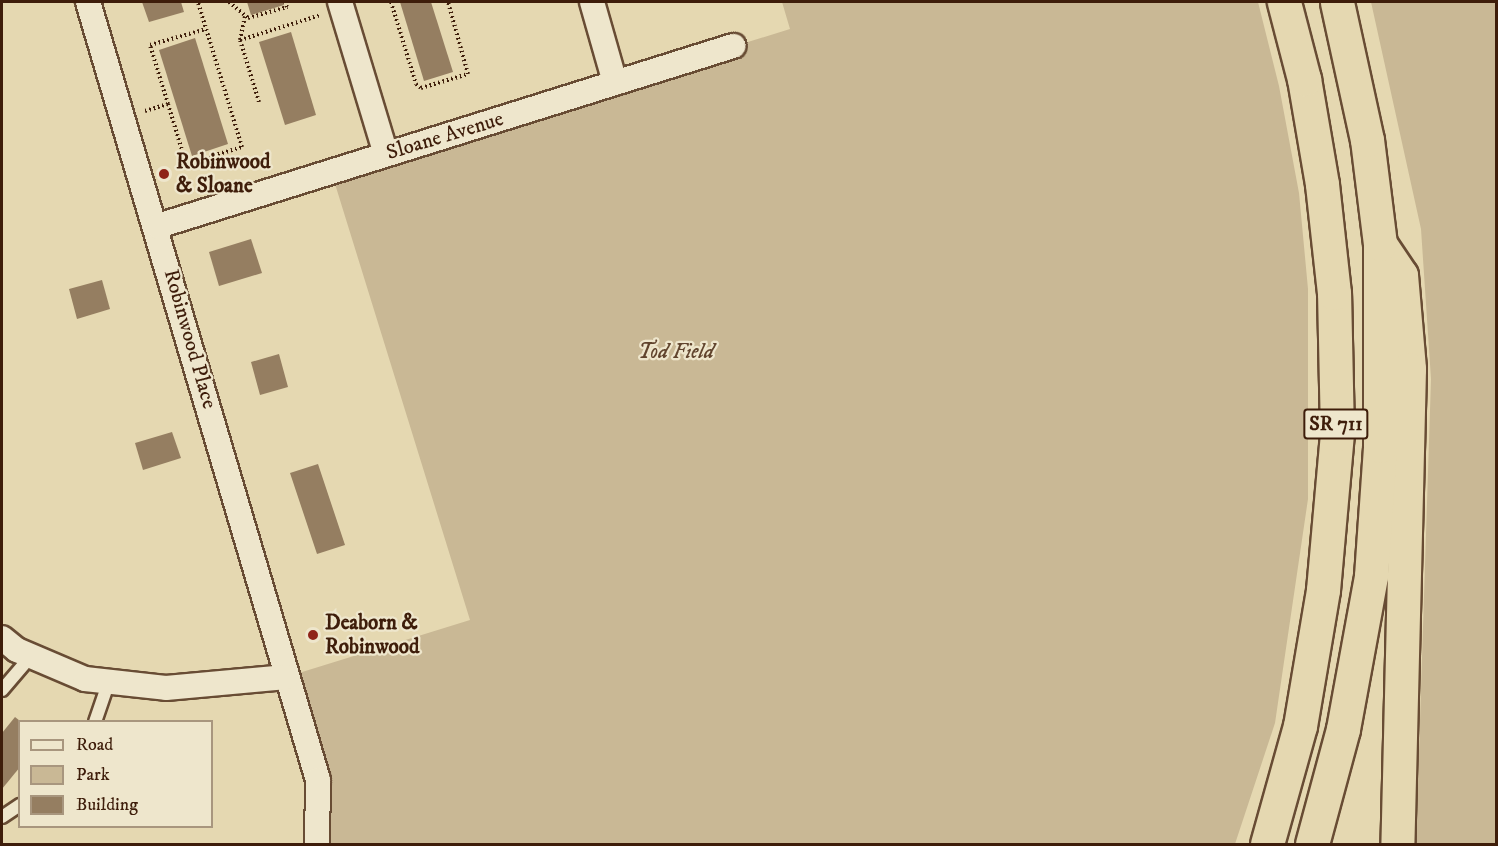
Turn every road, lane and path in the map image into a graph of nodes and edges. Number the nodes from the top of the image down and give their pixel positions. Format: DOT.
graph roads {
  1 [pos="88,2"];
  2 [pos="198,2"];
  3 [pos="229,2"];
  4 [pos="285,2"];
  5 [pos="391,2"];
  6 [pos="448,2"];
  7 [pos="592,2"];
  8 [pos="1284,2"];
  9 [pos="1337,2"];
  10 [pos="341,5"];
  11 [pos="245,17"];
  12 [pos="206,29"];
  13 [pos="240,40"];
  14 [pos="733,46"];
  15 [pos="615,82"];
  16 [pos="259,102"];
  17 [pos="168,104"];
  18 [pos="151,110"];
  19 [pos="386,154"];
  20 [pos="158,226"];
  21 [pos="1380,244"];
  22 [pos="2,638"];
  23 [pos="31,656"];
  24 [pos="286,677"];
  25 [pos="109,681"];
  26 [pos="2,690"];
  27 [pos="96,720"];
  28 [pos="18,807"];
  29 [pos="2,817"];
  30 [pos="317,844"];
  31 [pos="1267,844"];
  32 [pos="1312,844"];
  33 [pos="1397,844"];
  1 -- 20 [label="street, Robinwood Place"];
  2 -- 12 [label="path"];
  3 -- 11 [label="path"];
  4 -- 11 [label="path"];
  5 -- 6 [label="path"];
  7 -- 15 [label="street"];
  8 -- 31 [label="highway, SR 711"];
  9 -- 21 [label="highway, SR 711"];
  10 -- 13 [label="path"];
  10 -- 19 [label="street"];
  11 -- 13 [label="path"];
  12 -- 17 [label="path"];
  12 -- 17 [label="path"];
  13 -- 16 [label="path"];
  14 -- 15 [label="street, Sloane Avenue"];
  15 -- 19 [label="street, Sloane Avenue"];
  17 -- 18 [label="path"];
  19 -- 20 [label="street, Sloane Avenue"];
  20 -- 24 [label="street, Robinwood Place"];
  21 -- 32 [label="highway, SR 711"];
  21 -- 33 [label="highway"];
  22 -- 23 [label="street"];
  23 -- 25 [label="street"];
  23 -- 26 [label="lane"];
  24 -- 25 [label="street"];
  24 -- 30 [label="street, Robinwood Place"];
  25 -- 27 [label="lane"];
  28 -- 29 [label="lane"];
}
